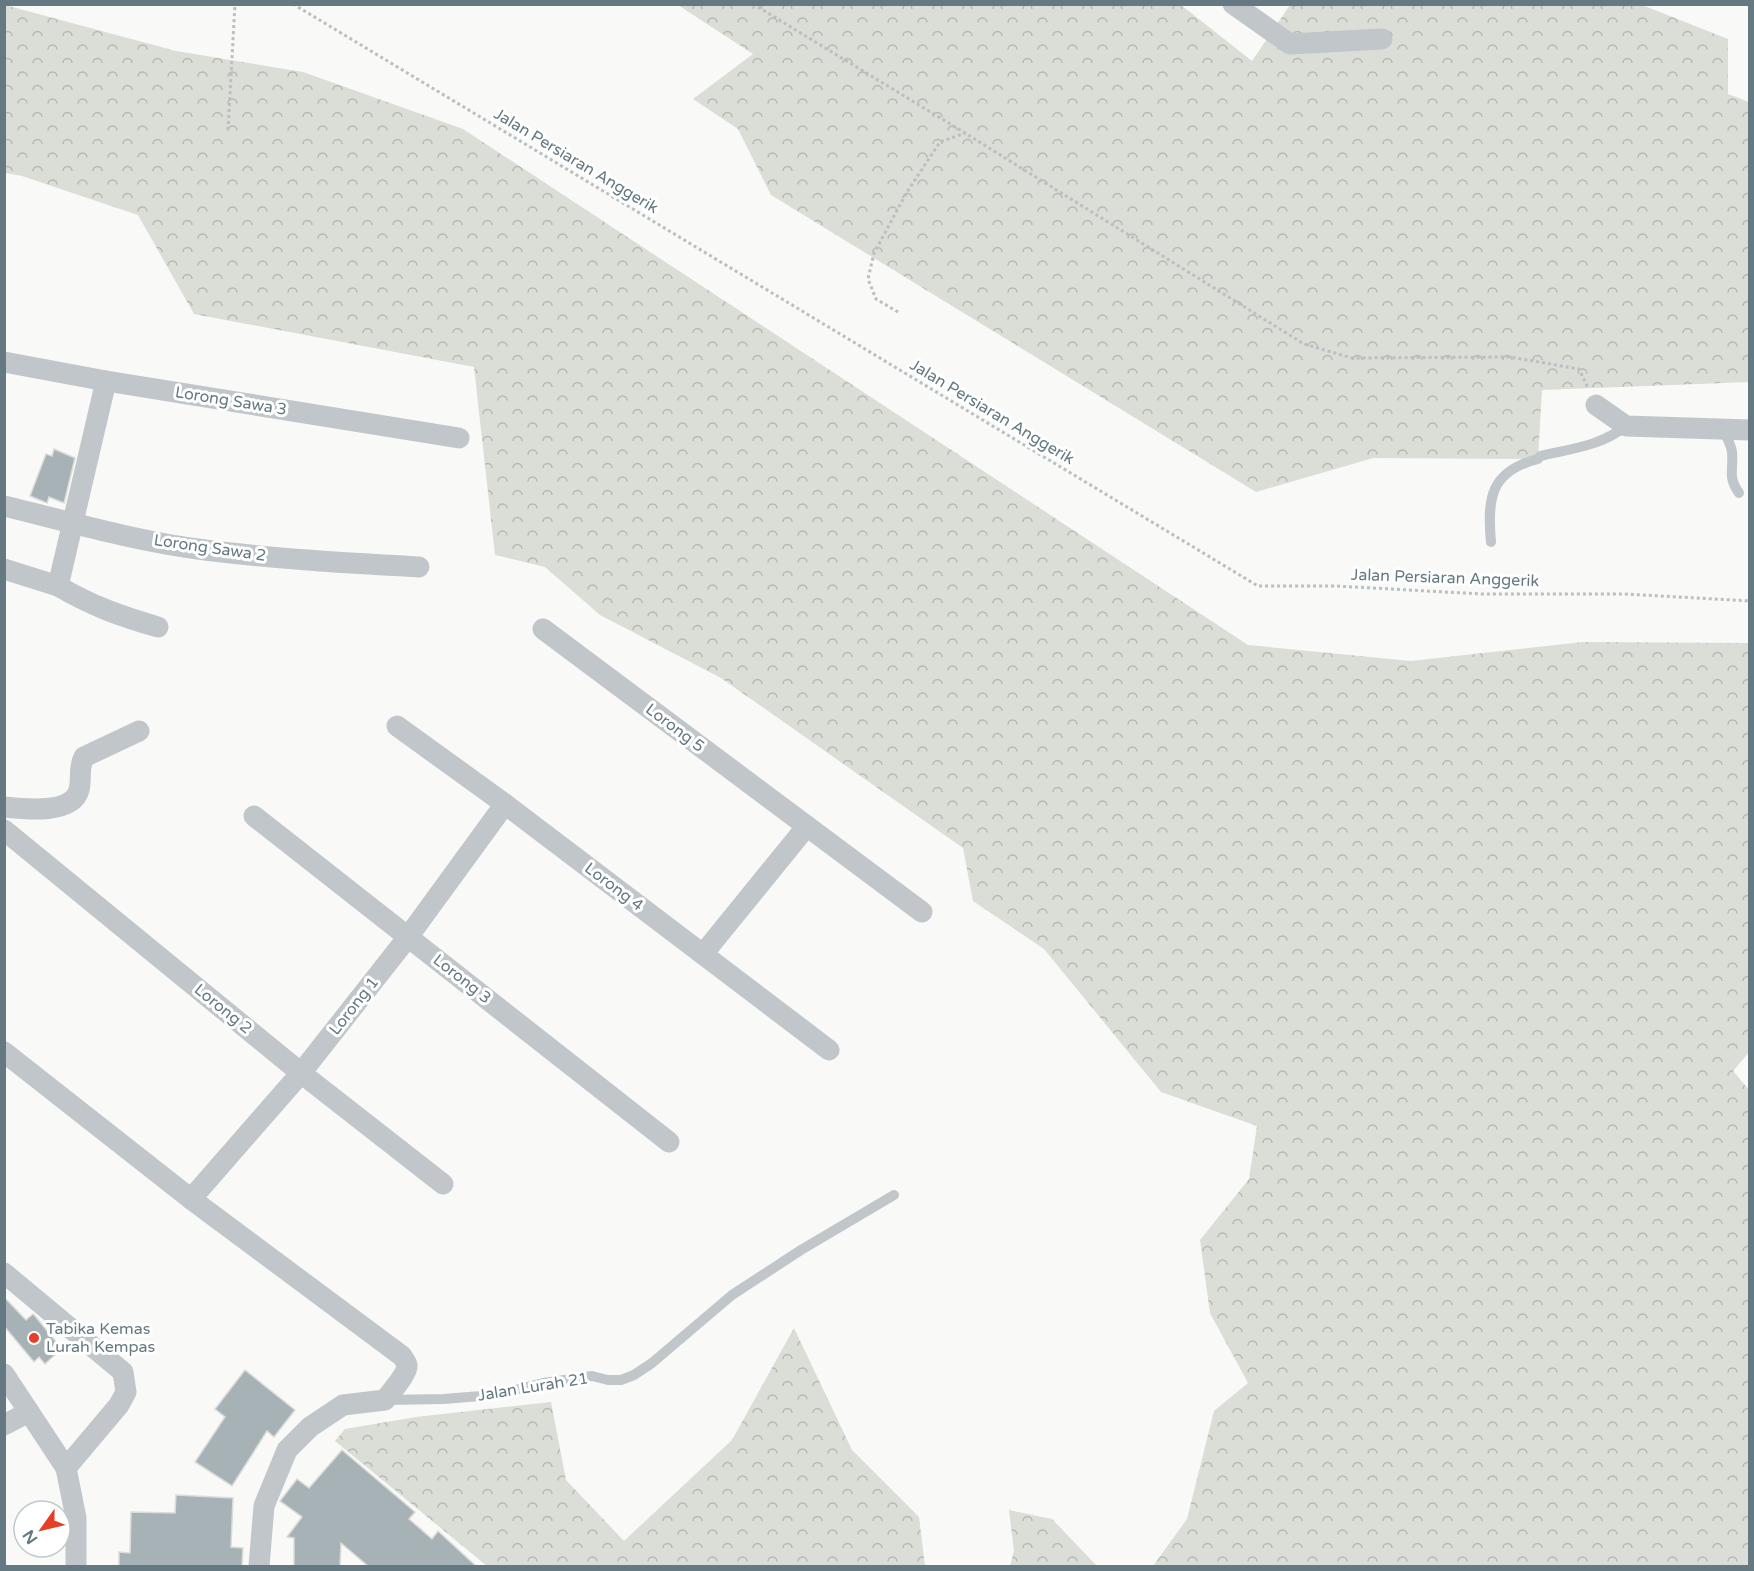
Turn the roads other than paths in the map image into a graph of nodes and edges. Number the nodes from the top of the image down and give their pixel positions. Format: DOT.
graph roads {
  1 [pos="1233,4"];
  2 [pos="1382,39"];
  3 [pos="4,362"];
  4 [pos="106,381"];
  5 [pos="1596,405"];
  6 [pos="1626,426"];
  7 [pos="1723,429"];
  8 [pos="1749,430"];
  9 [pos="459,438"];
  10 [pos="1739,493"];
  11 [pos="4,506"];
  12 [pos="71,522"];
  13 [pos="1491,542"];
  14 [pos="420,567"];
  15 [pos="4,569"];
  16 [pos="58,586"];
  17 [pos="158,627"];
  18 [pos="543,629"];
  19 [pos="397,726"];
  20 [pos="139,732"];
  21 [pos="505,804"];
  22 [pos="4,807"];
  23 [pos="254,816"];
  24 [pos="807,826"];
  25 [pos="4,830"];
  26 [pos="922,912"];
  27 [pos="408,937"];
  28 [pos="703,954"];
  29 [pos="829,1050"];
  30 [pos="4,1052"];
  31 [pos="301,1073"];
  32 [pos="669,1142"];
  33 [pos="443,1184"];
  34 [pos="894,1195"];
  35 [pos="191,1199"];
  36 [pos="4,1273"];
  37 [pos="4,1374"];
  38 [pos="385,1400"];
  39 [pos="29,1412"];
  40 [pos="4,1425"];
  41 [pos="66,1468"];
  42 [pos="76,1566"];
  43 [pos="259,1566"];
  1 -- 2 [label="street"];
  3 -- 4 [label="street, Lorong Sawa 3"];
  4 -- 9 [label="street, Lorong Sawa 3"];
  4 -- 12 [label="street"];
  5 -- 6 [label="street"];
  6 -- 7 [label="street"];
  6 -- 13 [label="lane"];
  7 -- 8 [label="street"];
  7 -- 10 [label="lane"];
  11 -- 12 [label="street, Lorong Sawa 2"];
  12 -- 14 [label="street, Lorong Sawa 2"];
  12 -- 16 [label="street"];
  15 -- 16 [label="street"];
  16 -- 17 [label="street"];
  18 -- 24 [label="street, Lorong 5"];
  19 -- 21 [label="street, Lorong 4"];
  20 -- 22 [label="street"];
  21 -- 27 [label="street, Lorong 1"];
  21 -- 28 [label="street, Lorong 4"];
  23 -- 27 [label="street, Lorong 3"];
  24 -- 26 [label="street, Lorong 5"];
  24 -- 28 [label="street"];
  25 -- 31 [label="street, Lorong 2"];
  27 -- 31 [label="street, Lorong 1"];
  27 -- 32 [label="street, Lorong 3"];
  28 -- 29 [label="street, Lorong 4"];
  30 -- 35 [label="street"];
  31 -- 33 [label="street, Lorong 2"];
  31 -- 35 [label="street, Lorong 1"];
  34 -- 38 [label="lane, Jalan Lurah 21"];
  35 -- 38 [label="street"];
  36 -- 41 [label="street"];
  37 -- 39 [label="street"];
  38 -- 43 [label="street, Jalan Lurah 21"];
  39 -- 40 [label="street"];
  39 -- 41 [label="street"];
  41 -- 42 [label="street"];
}
